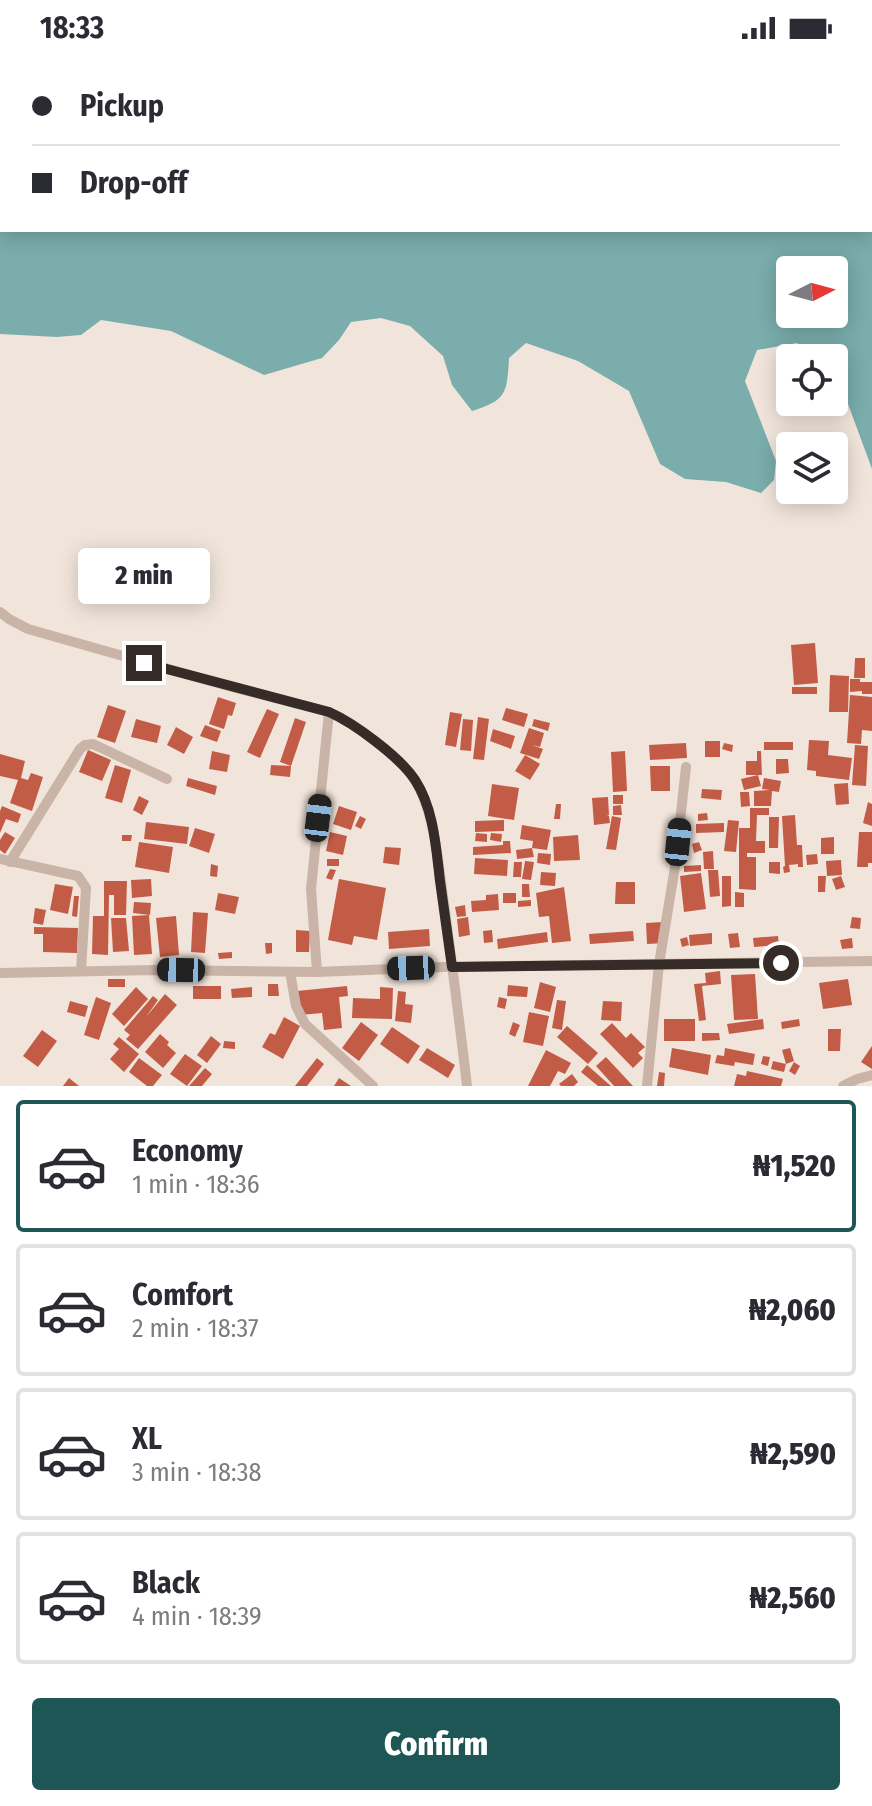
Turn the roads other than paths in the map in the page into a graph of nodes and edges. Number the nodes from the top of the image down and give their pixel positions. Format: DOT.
graph roads {
  1 [pos="0,612"];
  2 [pos="329,712"];
  3 [pos="686,767"];
  4 [pos="167,779"];
  5 [pos="5,860"];
  6 [pos="872,961"];
  7 [pos="659,964"];
  8 [pos="452,967"];
  9 [pos="81,971"];
  10 [pos="290,972"];
  11 [pos="317,972"];
  12 [pos="0,973"];
  13 [pos="872,1075"];
  14 [pos="373,1086"];
  15 [pos="467,1086"];
  16 [pos="647,1086"];
  17 [pos="843,1086"];
  1 -- 2 [label="street"];
  2 -- 8 [label="street"];
  2 -- 11 [label="street"];
  3 -- 7 [label="street"];
  4 -- 5 [label="street"];
  5 -- 9 [label="street"];
  6 -- 7 [label="street"];
  7 -- 8 [label="street"];
  7 -- 16 [label="street"];
  8 -- 11 [label="street"];
  8 -- 15 [label="street"];
  9 -- 10 [label="street"];
  9 -- 12 [label="street"];
  10 -- 11 [label="street"];
  10 -- 14 [label="street"];
  13 -- 17 [label="street"];
}
